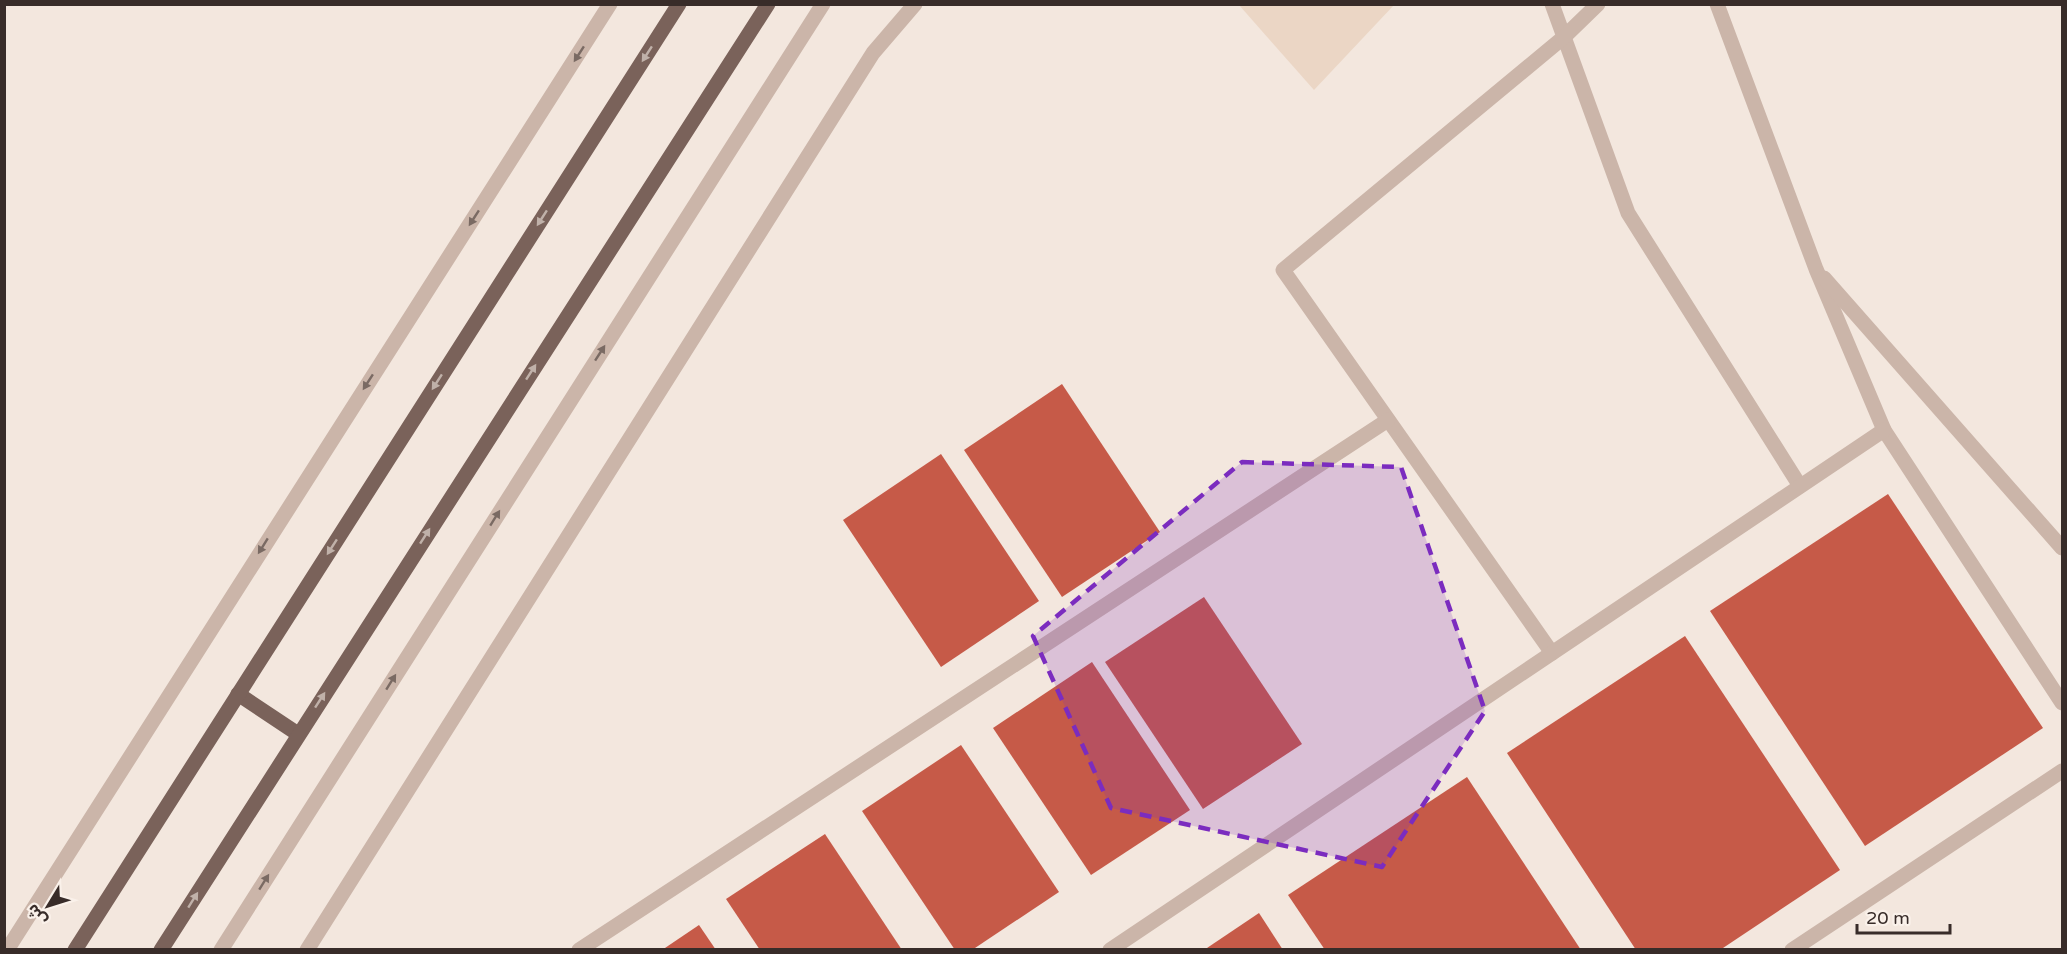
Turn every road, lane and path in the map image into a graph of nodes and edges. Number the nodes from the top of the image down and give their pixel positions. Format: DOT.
graph roads {
  1 [pos="610,4"];
  2 [pos="679,4"];
  3 [pos="768,4"];
  4 [pos="824,4"];
  5 [pos="915,4"];
  6 [pos="1552,4"];
  7 [pos="1598,4"];
  8 [pos="1717,4"];
  9 [pos="1564,37"];
  10 [pos="1816,269"];
  11 [pos="1388,420"];
  12 [pos="1884,430"];
  13 [pos="1800,486"];
  14 [pos="2062,548"];
  15 [pos="1552,653"];
  16 [pos="238,694"];
  17 [pos="2062,703"];
  18 [pos="298,734"];
  19 [pos="2062,771"];
  20 [pos="7,950"];
  21 [pos="75,950"];
  22 [pos="161,950"];
  23 [pos="221,950"];
  24 [pos="307,950"];
  25 [pos="579,950"];
  26 [pos="1110,950"];
  27 [pos="1792,950"];
  1 -- 20 [label="street, one-way"];
  2 -- 16 [label="main road, one-way"];
  18 -- 3 [label="main road, one-way"];
  23 -- 4 [label="street, one-way"];
  5 -- 24 [label="street"];
  6 -- 9 [label="street"];
  7 -- 9 [label="street"];
  8 -- 10 [label="street"];
  9 -- 11 [label="street"];
  9 -- 13 [label="street"];
  10 -- 12 [label="street"];
  10 -- 14 [label="street"];
  11 -- 15 [label="street"];
  11 -- 25 [label="street"];
  12 -- 13 [label="street"];
  12 -- 17 [label="street"];
  13 -- 15 [label="street"];
  15 -- 26 [label="street"];
  16 -- 18 [label="main road"];
  16 -- 21 [label="main road"];
  22 -- 18 [label="main road, one-way"];
  19 -- 27 [label="street"];
}
